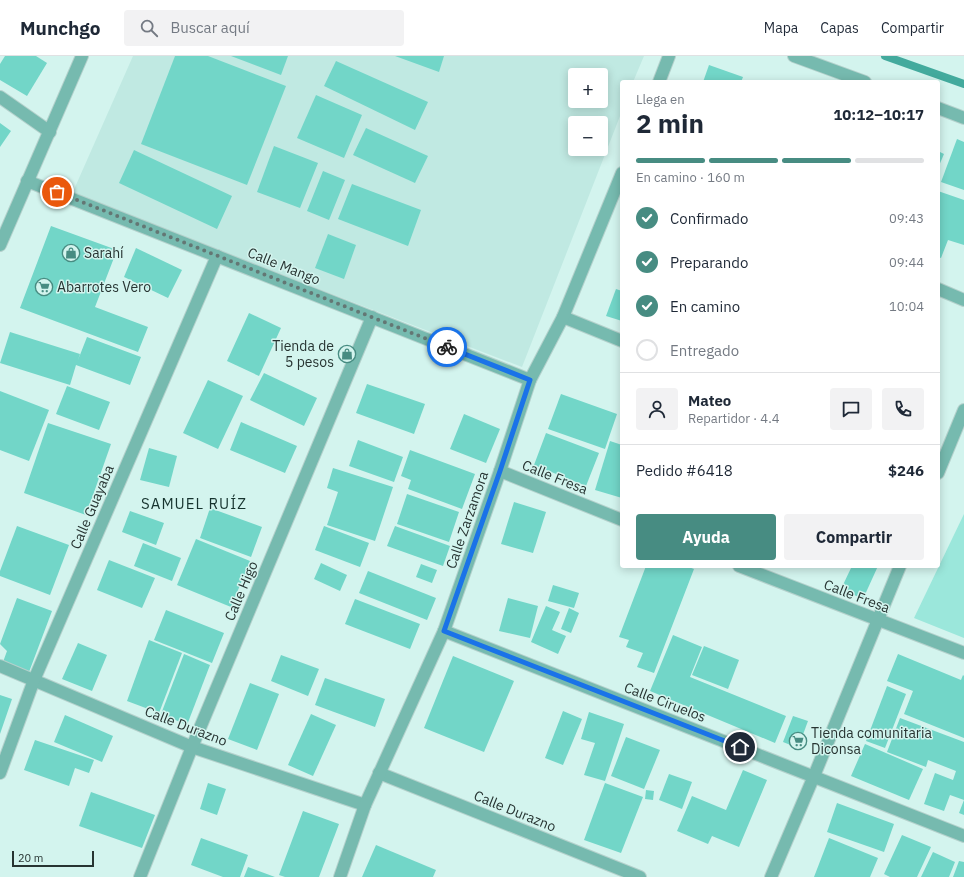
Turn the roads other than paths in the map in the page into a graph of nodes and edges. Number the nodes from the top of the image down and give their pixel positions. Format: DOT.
graph roads {
  1 [pos="82,56"];
  2 [pos="669,56"];
  3 [pos="794,56"];
  4 [pos="660,80"];
  5 [pos="860,80"];
  6 [pos="0,97"];
  7 [pos="940,109"];
  8 [pos="964,118"];
  9 [pos="50,132"];
  10 [pos="620,177"];
  11 [pos="28,180"];
  12 [pos="0,245"];
  13 [pos="217,256"];
  14 [pos="940,290"];
  15 [pos="964,300"];
  16 [pos="372,317"];
  17 [pos="563,317"];
  18 [pos="620,340"];
  19 [pos="530,380"];
  20 [pos="964,410"];
  21 [pos="940,467"];
  22 [pos="500,471"];
  23 [pos="620,519"];
  24 [pos="744,568"];
  25 [pos="899,568"];
  26 [pos="878,621"];
  27 [pos="444,631"];
  28 [pos="964,654"];
  29 [pos="0,666"];
  30 [pos="34,680"];
  31 [pos="192,747"];
  32 [pos="0,773"];
  33 [pos="380,773"];
  34 [pos="814,776"];
  35 [pos="365,805"];
  36 [pos="964,836"];
  37 [pos="140,877"];
  38 [pos="340,877"];
  39 [pos="640,877"];
  40 [pos="771,877"];
  1 -- 9 [label="street"];
  2 -- 4 [label="street"];
  3 -- 5 [label="street"];
  6 -- 9 [label="street"];
  7 -- 8 [label="street"];
  9 -- 11 [label="street"];
  10 -- 17 [label="street, Calle Zarzamora"];
  11 -- 12 [label="street"];
  11 -- 13 [label="street, Calle Mango"];
  13 -- 16 [label="street, Calle Mango"];
  13 -- 30 [label="street, Calle Guayaba"];
  14 -- 15 [label="street"];
  16 -- 19 [label="street, Calle Mango"];
  16 -- 31 [label="street, Calle Higo"];
  17 -- 18 [label="street"];
  17 -- 19 [label="street, Calle Zarzamora"];
  19 -- 22 [label="street, Calle Zarzamora"];
  20 -- 21 [label="street"];
  22 -- 23 [label="street, Calle Fresa"];
  22 -- 27 [label="street, Calle Zarzamora"];
  24 -- 26 [label="street, Calle Fresa"];
  25 -- 26 [label="street"];
  26 -- 28 [label="street, Calle Fresa"];
  26 -- 34 [label="street"];
  27 -- 33 [label="street, Calle Zarzamora"];
  27 -- 34 [label="street, Calle Ciruelos"];
  29 -- 30 [label="street, Calle Durazno"];
  30 -- 31 [label="street, Calle Durazno"];
  30 -- 32 [label="street, Calle Guayaba"];
  31 -- 35 [label="street, Calle Durazno"];
  31 -- 37 [label="street, Calle Higo"];
  33 -- 35 [label="street, Calle Zarzamora"];
  33 -- 39 [label="street, Calle Durazno"];
  34 -- 36 [label="street, Calle Ciruelos"];
  34 -- 40 [label="street"];
  35 -- 38 [label="street, Calle Zarzamora"];
}
